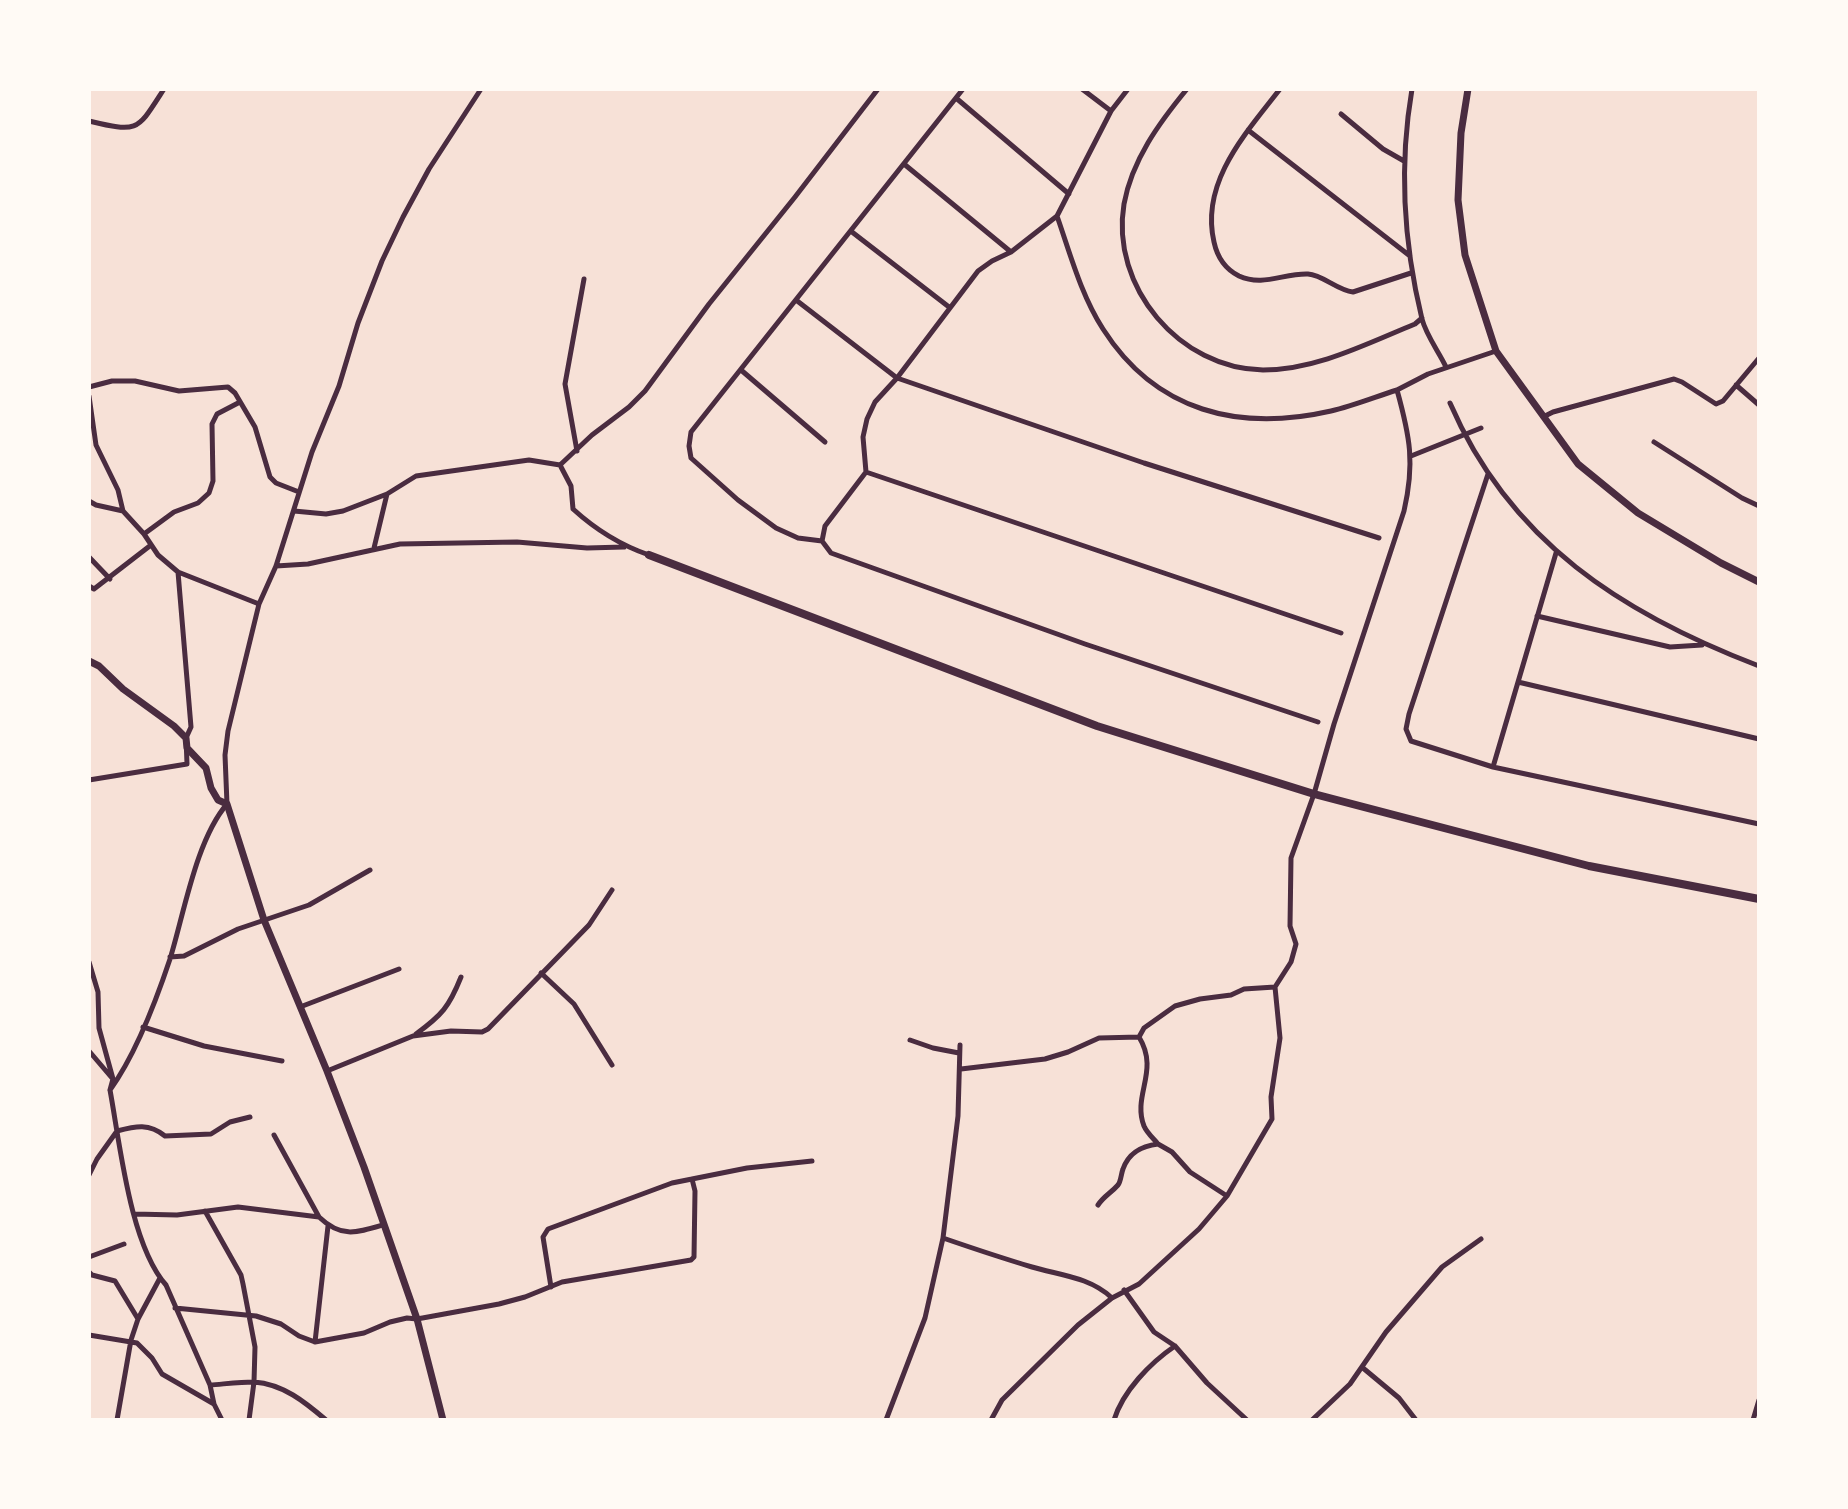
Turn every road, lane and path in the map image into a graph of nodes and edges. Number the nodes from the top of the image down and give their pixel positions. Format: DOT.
graph roads {
  1 [pos="164,89"];
  2 [pos="481,89"];
  3 [pos="878,89"];
  4 [pos="963,89"];
  5 [pos="1082,89"];
  6 [pos="1128,89"];
  7 [pos="1187,89"];
  8 [pos="1280,89"];
  9 [pos="1412,89"];
  10 [pos="1468,89"];
  11 [pos="956,98"];
  12 [pos="1111,111"];
  13 [pos="1341,114"];
  14 [pos="89,121"];
  15 [pos="1248,130"];
  16 [pos="1404,161"];
  17 [pos="904,164"];
  18 [pos="1069,194"];
  19 [pos="1057,216"];
  20 [pos="852,232"];
  21 [pos="1011,252"];
  22 [pos="1410,256"];
  23 [pos="1412,273"];
  24 [pos="584,279"];
  25 [pos="796,300"];
  26 [pos="948,307"];
  27 [pos="1422,318"];
  28 [pos="1496,351"];
  29 [pos="1759,358"];
  30 [pos="1446,367"];
  31 [pos="741,370"];
  32 [pos="897,378"];
  33 [pos="1736,385"];
  34 [pos="89,387"];
  35 [pos="1397,390"];
  36 [pos="89,396"];
  37 [pos="240,402"];
  38 [pos="1450,403"];
  39 [pos="1759,405"];
  40 [pos="1543,417"];
  41 [pos="1481,428"];
  42 [pos="91,433"];
  43 [pos="1464,435"];
  44 [pos="825,442"];
  45 [pos="1654,442"];
  46 [pos="577,451"];
  47 [pos="1411,456"];
  48 [pos="560,465"];
  49 [pos="866,472"];
  50 [pos="1488,474"];
  51 [pos="299,492"];
  52 [pos="387,494"];
  53 [pos="89,501"];
  54 [pos="1759,506"];
  55 [pos="123,510"];
  56 [pos="294,511"];
  57 [pos="144,534"];
  58 [pos="1379,538"];
  59 [pos="821,541"];
  60 [pos="151,545"];
  61 [pos="625,547"];
  62 [pos="374,548"];
  63 [pos="1556,553"];
  64 [pos="649,555"];
  65 [pos="89,557"];
  66 [pos="276,566"];
  67 [pos="178,572"];
  68 [pos="110,579"];
  69 [pos="1759,582"];
  70 [pos="89,586"];
  71 [pos="259,604"];
  72 [pos="1537,616"];
  73 [pos="1341,633"];
  74 [pos="1704,645"];
  75 [pos="89,661"];
  76 [pos="1759,666"];
  77 [pos="1518,682"];
  78 [pos="1318,722"];
  79 [pos="186,738"];
  80 [pos="1759,739"];
  81 [pos="1493,767"];
  82 [pos="89,780"];
  83 [pos="1314,794"];
  84 [pos="227,804"];
  85 [pos="1759,824"];
  86 [pos="370,870"];
  87 [pos="611,890"];
  88 [pos="1759,899"];
  89 [pos="264,920"];
  90 [pos="170,957"];
  91 [pos="89,962"];
  92 [pos="399,969"];
  93 [pos="541,973"];
  94 [pos="461,976"];
  95 [pos="1275,987"];
  96 [pos="300,1007"];
  97 [pos="143,1027"];
  98 [pos="413,1036"];
  99 [pos="1139,1037"];
  100 [pos="910,1041"];
  101 [pos="960,1045"];
  102 [pos="89,1051"];
  103 [pos="960,1053"];
  104 [pos="282,1060"];
  105 [pos="611,1065"];
  106 [pos="123,1069"];
  107 [pos="961,1069"];
  108 [pos="110,1070"];
  109 [pos="327,1070"];
  110 [pos="113,1079"];
  111 [pos="110,1090"];
  112 [pos="250,1117"];
  113 [pos="117,1131"];
  114 [pos="274,1135"];
  115 [pos="1158,1144"];
  116 [pos="812,1161"];
  117 [pos="90,1172"];
  118 [pos="692,1178"];
  119 [pos="1227,1196"];
  120 [pos="1098,1205"];
  121 [pos="205,1211"];
  122 [pos="134,1214"];
  123 [pos="319,1217"];
  124 [pos="383,1225"];
  125 [pos="328,1226"];
  126 [pos="943,1238"];
  127 [pos="1481,1239"];
  128 [pos="124,1244"];
  129 [pos="89,1257"];
  130 [pos="89,1272"];
  131 [pos="160,1278"];
  132 [pos="551,1287"];
  133 [pos="1124,1290"];
  134 [pos="1112,1298"];
  135 [pos="175,1308"];
  136 [pos="250,1316"];
  137 [pos="138,1319"];
  138 [pos="416,1319"];
  139 [pos="89,1335"];
  140 [pos="131,1340"];
  141 [pos="315,1342"];
  142 [pos="1175,1346"];
  143 [pos="1363,1368"];
  144 [pos="254,1382"];
  145 [pos="210,1385"];
  146 [pos="1759,1400"];
  147 [pos="214,1405"];
  148 [pos="1314,1419"];
  149 [pos="117,1420"];
  150 [pos="222,1420"];
  151 [pos="250,1420"];
  152 [pos="326,1420"];
  153 [pos="443,1420"];
  154 [pos="886,1420"];
  155 [pos="991,1420"];
  156 [pos="1114,1420"];
  157 [pos="1248,1420"];
  158 [pos="1416,1420"];
  159 [pos="1753,1420"];
  1 -- 14 [label="street"];
  2 -- 51 [label="street"];
  3 -- 46 [label="street"];
  4 -- 11 [label="street"];
  5 -- 12 [label="street"];
  6 -- 12 [label="street"];
  7 -- 27 [label="street"];
  8 -- 15 [label="street"];
  9 -- 16 [label="street"];
  10 -- 28 [label="street"];
  11 -- 17 [label="street"];
  11 -- 18 [label="street"];
  12 -- 18 [label="street"];
  13 -- 16 [label="street"];
  15 -- 22 [label="street"];
  15 -- 23 [label="street"];
  16 -- 22 [label="street"];
  17 -- 20 [label="street"];
  17 -- 21 [label="street"];
  18 -- 19 [label="street"];
  19 -- 21 [label="street"];
  19 -- 35 [label="street"];
  20 -- 25 [label="street"];
  20 -- 26 [label="street"];
  21 -- 26 [label="street"];
  22 -- 23 [label="street"];
  23 -- 27 [label="street"];
  24 -- 46 [label="street"];
  25 -- 31 [label="street"];
  25 -- 32 [label="street"];
  26 -- 32 [label="street"];
  27 -- 30 [label="street"];
  28 -- 30 [label="street"];
  28 -- 40 [label="street"];
  29 -- 33 [label="street"];
  30 -- 35 [label="street"];
  31 -- 44 [label="street"];
  31 -- 59 [label="street"];
  32 -- 49 [label="street"];
  32 -- 58 [label="street"];
  33 -- 39 [label="street"];
  33 -- 40 [label="street"];
  34 -- 37 [label="street"];
  35 -- 47 [label="street"];
  36 -- 42 [label="street"];
  37 -- 51 [label="street"];
  37 -- 57 [label="street"];
  38 -- 43 [label="street"];
  40 -- 69 [label="street"];
  41 -- 43 [label="street"];
  42 -- 55 [label="street"];
  43 -- 47 [label="street"];
  43 -- 50 [label="street"];
  45 -- 54 [label="street"];
  46 -- 48 [label="street"];
  47 -- 83 [label="street"];
  48 -- 52 [label="street"];
  48 -- 61 [label="street"];
  49 -- 59 [label="street"];
  49 -- 73 [label="street"];
  50 -- 63 [label="street"];
  50 -- 81 [label="street"];
  51 -- 56 [label="street"];
  52 -- 56 [label="street"];
  52 -- 62 [label="street"];
  53 -- 55 [label="street"];
  55 -- 57 [label="street"];
  56 -- 66 [label="street"];
  57 -- 60 [label="street"];
  59 -- 78 [label="street"];
  60 -- 67 [label="street"];
  60 -- 68 [label="street"];
  61 -- 62 [label="street"];
  61 -- 64 [label="street"];
  62 -- 66 [label="street"];
  63 -- 72 [label="street"];
  63 -- 74 [label="street"];
  64 -- 83 [label="main road"];
  65 -- 68 [label="street"];
  66 -- 71 [label="street"];
  67 -- 71 [label="street"];
  67 -- 79 [label="street"];
  68 -- 70 [label="street"];
  71 -- 84 [label="street"];
  72 -- 74 [label="street"];
  72 -- 77 [label="street"];
  74 -- 76 [label="street"];
  75 -- 79 [label="street"];
  77 -- 80 [label="street"];
  77 -- 81 [label="street"];
  79 -- 82 [label="street"];
  79 -- 84 [label="street"];
  81 -- 85 [label="street"];
  83 -- 88 [label="main road"];
  83 -- 95 [label="street"];
  84 -- 89 [label="street"];
  84 -- 90 [label="street"];
  86 -- 89 [label="street"];
  87 -- 93 [label="street"];
  89 -- 90 [label="street"];
  89 -- 96 [label="street"];
  90 -- 97 [label="street"];
  91 -- 108 [label="street"];
  92 -- 96 [label="street"];
  93 -- 98 [label="street"];
  93 -- 105 [label="street"];
  94 -- 98 [label="street"];
  95 -- 99 [label="street"];
  95 -- 119 [label="street"];
  96 -- 109 [label="street"];
  97 -- 104 [label="street"];
  97 -- 106 [label="street"];
  98 -- 109 [label="street"];
  99 -- 107 [label="street"];
  99 -- 115 [label="street"];
  100 -- 103 [label="street"];
  101 -- 103 [label="street"];
  102 -- 110 [label="street"];
  103 -- 107 [label="street"];
  106 -- 108 [label="street"];
  106 -- 111 [label="street"];
  107 -- 126 [label="street"];
  108 -- 110 [label="street"];
  109 -- 124 [label="street"];
  110 -- 111 [label="street"];
  111 -- 113 [label="street"];
  112 -- 113 [label="street"];
  113 -- 117 [label="street"];
  113 -- 122 [label="street"];
  114 -- 123 [label="street"];
  115 -- 119 [label="street"];
  115 -- 120 [label="street"];
  116 -- 118 [label="street"];
  118 -- 132 [label="street"];
  118 -- 132 [label="street"];
  119 -- 133 [label="street"];
  121 -- 122 [label="street"];
  121 -- 123 [label="street"];
  121 -- 136 [label="street"];
  122 -- 131 [label="street"];
  123 -- 125 [label="street"];
  124 -- 125 [label="street"];
  124 -- 138 [label="street"];
  125 -- 141 [label="street"];
  126 -- 134 [label="street"];
  126 -- 154 [label="street"];
  127 -- 143 [label="street"];
  128 -- 129 [label="street"];
  130 -- 137 [label="street"];
  131 -- 135 [label="street"];
  131 -- 137 [label="street"];
  132 -- 138 [label="street"];
  133 -- 134 [label="street"];
  133 -- 142 [label="street"];
  134 -- 155 [label="street"];
  135 -- 136 [label="street"];
  135 -- 145 [label="street"];
  136 -- 141 [label="street"];
  136 -- 144 [label="street"];
  137 -- 140 [label="street"];
  138 -- 141 [label="street"];
  138 -- 153 [label="street"];
  139 -- 140 [label="street"];
  140 -- 147 [label="street"];
  140 -- 149 [label="street"];
  142 -- 156 [label="street"];
  142 -- 157 [label="street"];
  143 -- 148 [label="street"];
  143 -- 158 [label="street"];
  144 -- 145 [label="street"];
  144 -- 151 [label="street"];
  144 -- 152 [label="street"];
  145 -- 147 [label="street"];
  146 -- 159 [label="street"];
  147 -- 150 [label="street"];
}
